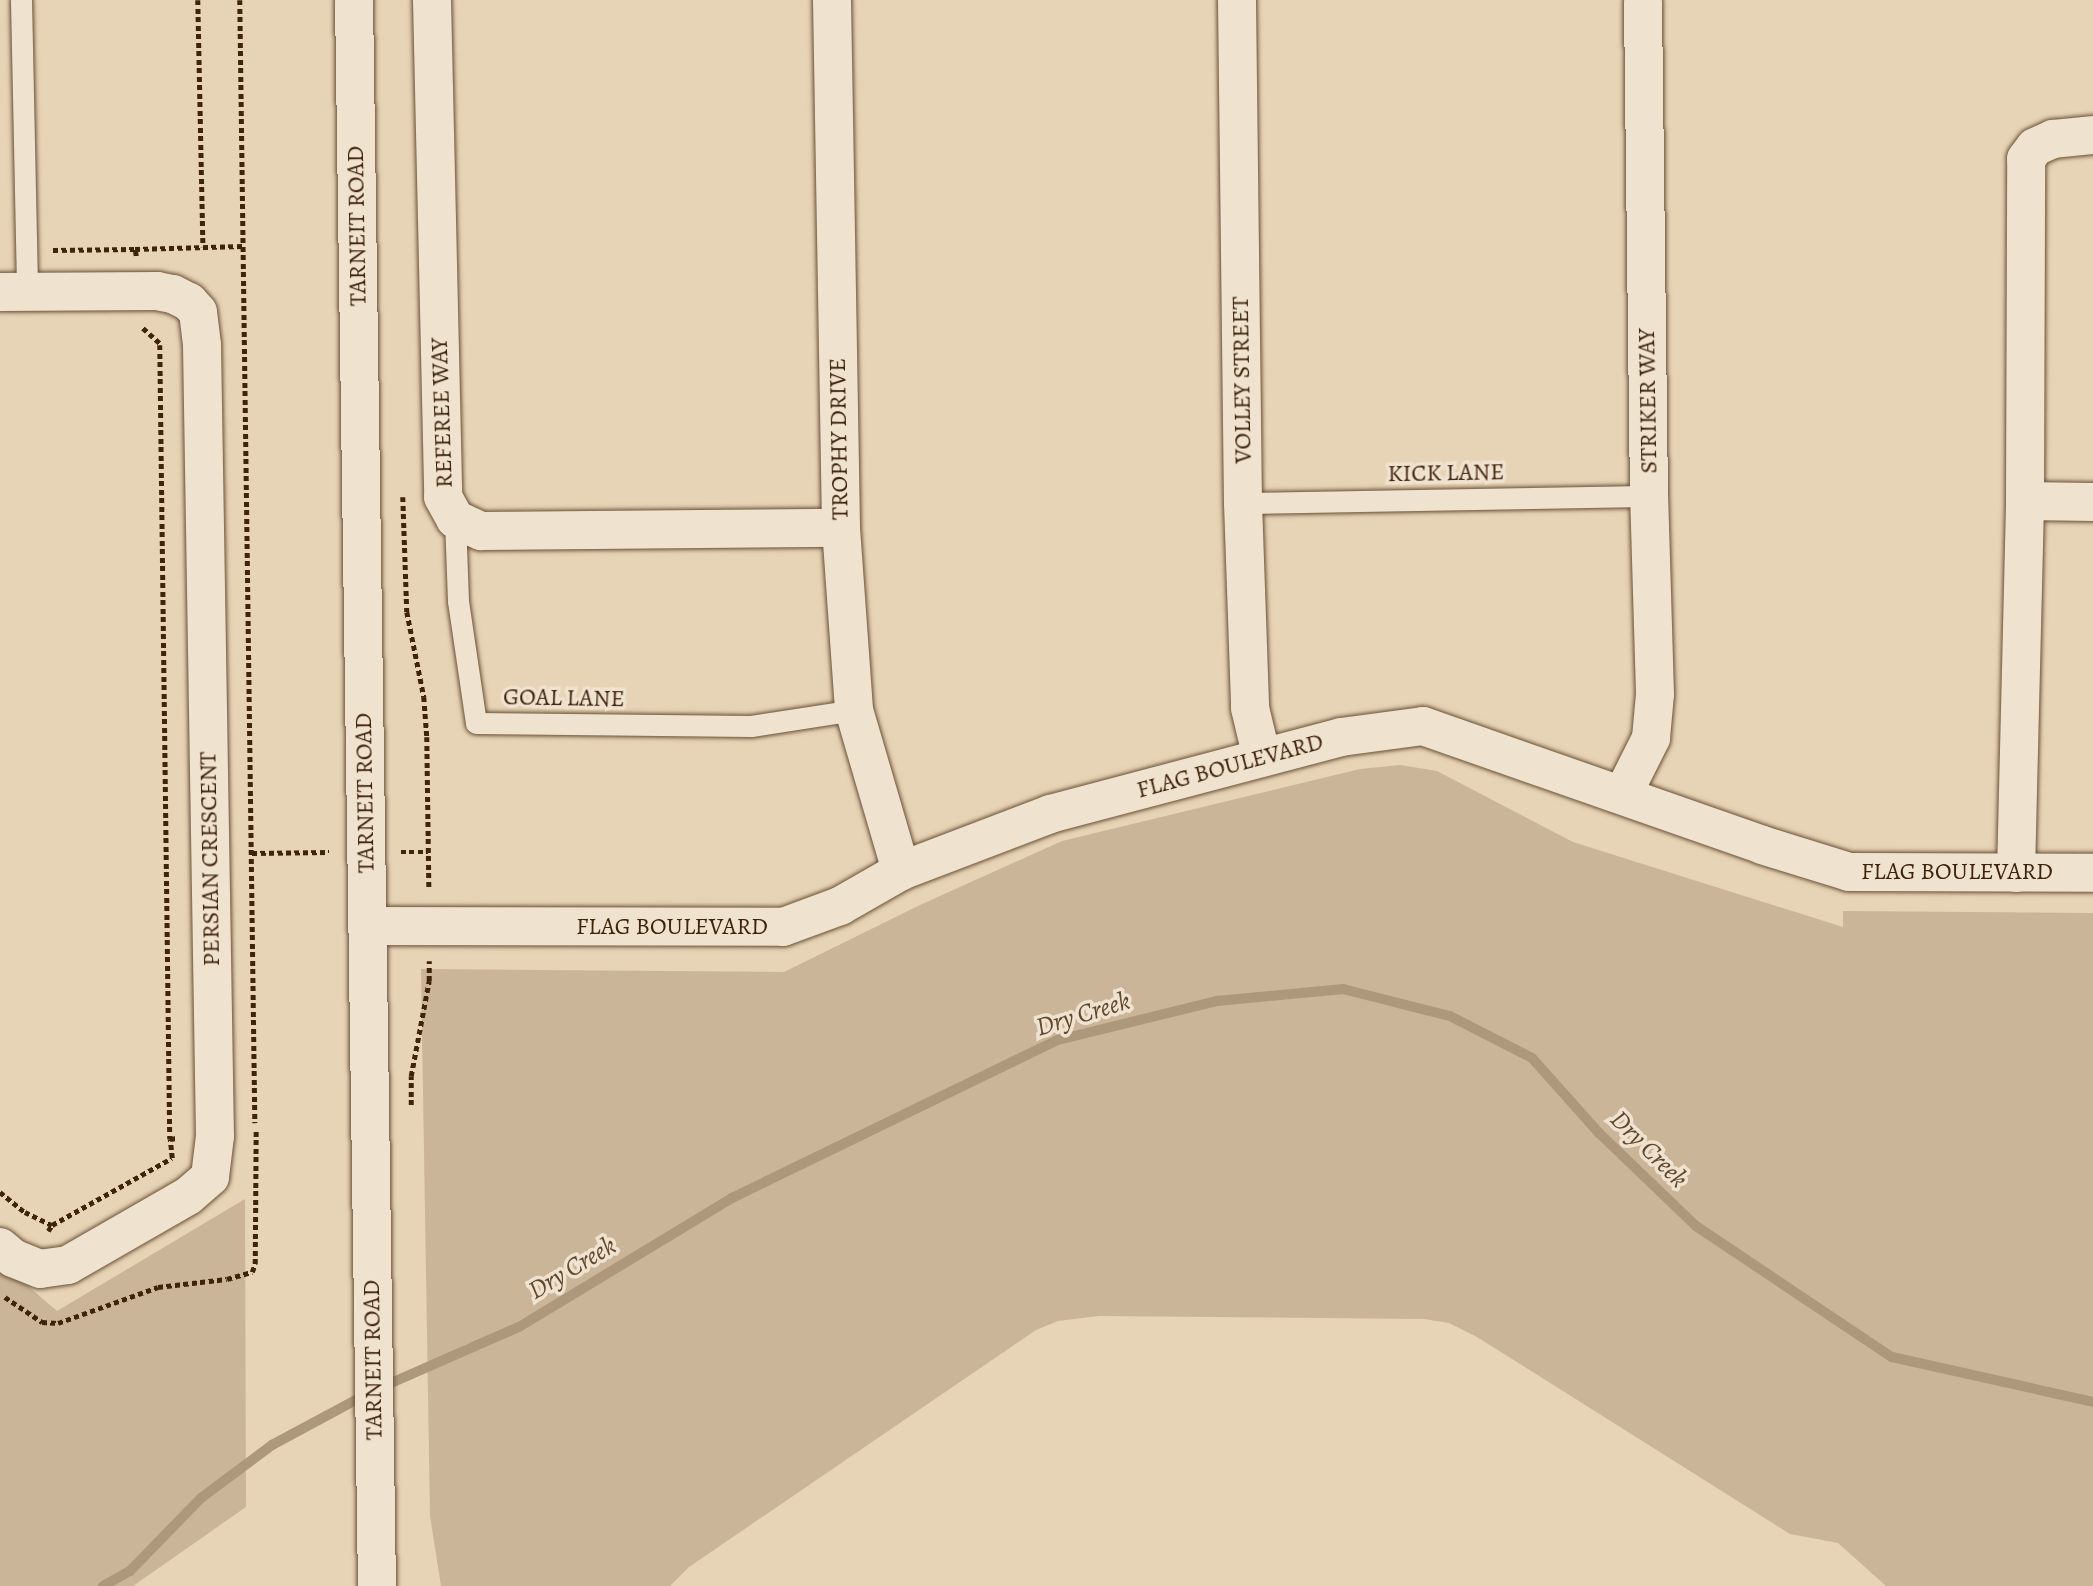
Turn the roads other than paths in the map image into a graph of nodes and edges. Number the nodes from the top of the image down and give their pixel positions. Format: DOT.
graph roads {
  1 [pos="21,0"];
  2 [pos="354,0"];
  3 [pos="432,0"];
  4 [pos="832,0"];
  5 [pos="1237,0"];
  6 [pos="1643,2"];
  7 [pos="2093,135"];
  8 [pos="13,292"];
  9 [pos="1649,496"];
  10 [pos="2025,501"];
  11 [pos="2093,502"];
  12 [pos="1243,503"];
  13 [pos="456,519"];
  14 [pos="841,528"];
  15 [pos="854,710"];
  16 [pos="1262,758"];
  17 [pos="1623,794"];
  18 [pos="901,871"];
  19 [pos="2016,873"];
  20 [pos="2093,873"];
  21 [pos="367,926"];
  22 [pos="0,1248"];
  23 [pos="377,1586"];
  1 -- 8 [label="lane"];
  2 -- 21 [label="street, TARNEIT ROAD"];
  3 -- 13 [label="street, REFEREE WAY"];
  4 -- 14 [label="street, TROPHY DRIVE"];
  5 -- 12 [label="street, VOLLEY STREET"];
  6 -- 9 [label="street, STRIKER WAY"];
  7 -- 10 [label="street"];
  8 -- 22 [label="street, PERSIAN CRESCENT"];
  9 -- 12 [label="lane, KICK LANE"];
  9 -- 17 [label="street, STRIKER WAY"];
  10 -- 11 [label="street"];
  10 -- 19 [label="street"];
  12 -- 16 [label="street, VOLLEY STREET"];
  13 -- 14 [label="street, REFEREE WAY"];
  13 -- 15 [label="lane, GOAL LANE"];
  14 -- 15 [label="street, TROPHY DRIVE"];
  15 -- 18 [label="street, TROPHY DRIVE"];
  16 -- 17 [label="street, FLAG BOULEVARD"];
  16 -- 18 [label="street, FLAG BOULEVARD"];
  17 -- 19 [label="street, FLAG BOULEVARD"];
  18 -- 21 [label="street, FLAG BOULEVARD"];
  19 -- 20 [label="street, FLAG BOULEVARD"];
  21 -- 23 [label="street, TARNEIT ROAD"];
}
